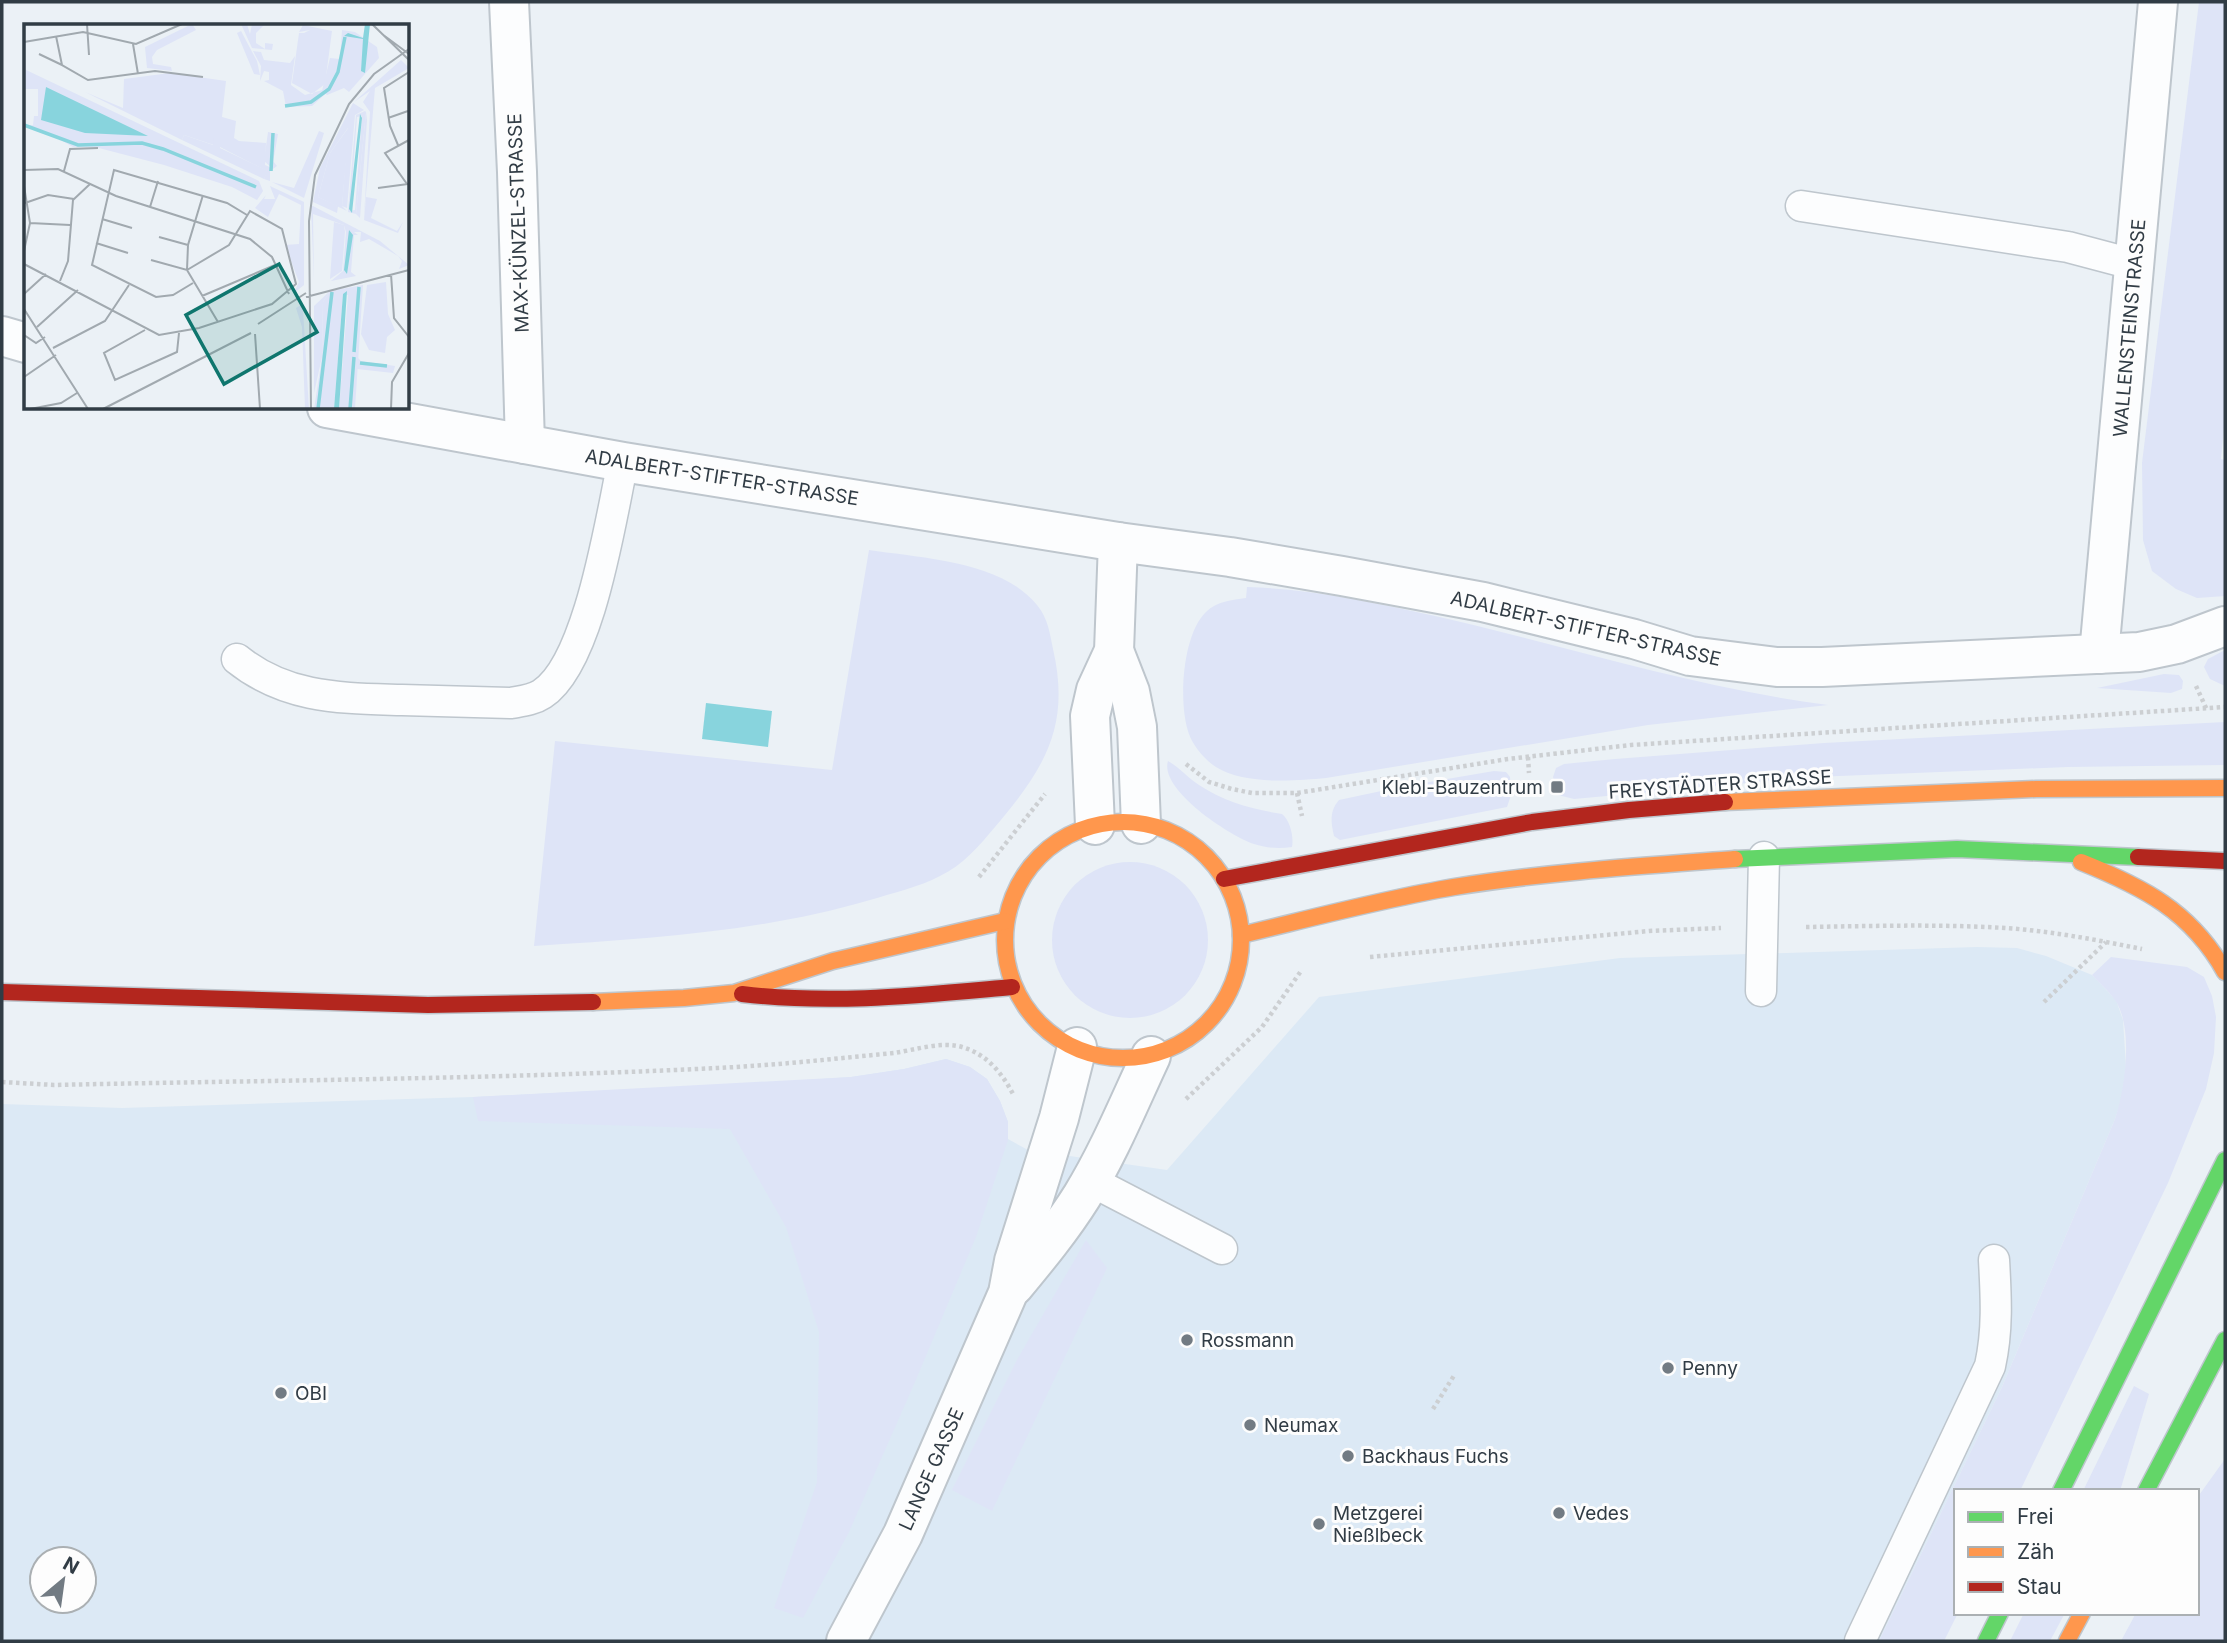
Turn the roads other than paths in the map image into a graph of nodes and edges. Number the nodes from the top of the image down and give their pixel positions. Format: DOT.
graph roads {
  1 [pos="509,2"];
  2 [pos="2158,2"];
  3 [pos="1801,206"];
  4 [pos="2136,265"];
  5 [pos="2,336"];
  6 [pos="24,342"];
  7 [pos="338,410"];
  8 [pos="525,444"];
  9 [pos="623,461"];
  10 [pos="1118,542"];
  11 [pos="2225,626"];
  12 [pos="1114,652"];
  13 [pos="2099,654"];
  14 [pos="237,659"];
  15 [pos="2225,788"];
  16 [pos="1140,824"];
  17 [pos="1095,825"];
  18 [pos="2051,852"];
  19 [pos="1764,857"];
  20 [pos="2225,861"];
  21 [pos="1224,879"];
  22 [pos="1005,921"];
  23 [pos="1241,935"];
  24 [pos="2225,972"];
  25 [pos="1012,988"];
  26 [pos="1761,991"];
  27 [pos="2,992"];
  28 [pos="734,993"];
  29 [pos="1077,1047"];
  30 [pos="1151,1056"];
  31 [pos="2225,1160"];
  32 [pos="1091,1181"];
  33 [pos="1222,1250"];
  34 [pos="1994,1260"];
  35 [pos="1008,1293"];
  36 [pos="2225,1340"];
  37 [pos="2062,1489"];
  38 [pos="2147,1489"];
  39 [pos="1999,1615"];
  40 [pos="2081,1615"];
  41 [pos="846,1641"];
  42 [pos="1860,1641"];
  43 [pos="1986,1641"];
  44 [pos="2067,1641"];
  1 -- 8 [label="street, MAX-KÜNZEL-STRASSE"];
  2 -- 4 [label="street, WALLENSTEINSTRASSE"];
  3 -- 4 [label="lane"];
  4 -- 13 [label="street, WALLENSTEINSTRASSE"];
  5 -- 6 [label="street"];
  7 -- 8 [label="street, ADALBERT-STIFTER-STRASSE"];
  8 -- 9 [label="street, ADALBERT-STIFTER-STRASSE"];
  9 -- 10 [label="street, ADALBERT-STIFTER-STRASSE"];
  9 -- 14 [label="lane"];
  10 -- 12 [label="street"];
  10 -- 13 [label="street, ADALBERT-STIFTER-STRASSE"];
  11 -- 13 [label="street, ADALBERT-STIFTER-STRASSE"];
  12 -- 16 [label="street"];
  12 -- 17 [label="street"];
  15 -- 21 [label="street, FREYSTÄDTER STRASSE"];
  16 -- 17 [label="street"];
  16 -- 21 [label="street"];
  17 -- 22 [label="street"];
  18 -- 19 [label="street"];
  18 -- 20 [label="street"];
  18 -- 24 [label="street"];
  19 -- 23 [label="street"];
  19 -- 26 [label="lane"];
  21 -- 23 [label="street"];
  22 -- 25 [label="street"];
  22 -- 28 [label="street"];
  23 -- 30 [label="street"];
  25 -- 28 [label="street"];
  25 -- 29 [label="street"];
  27 -- 28 [label="street"];
  29 -- 30 [label="street"];
  29 -- 35 [label="street, LANGE GASSE"];
  30 -- 32 [label="street, LANGE GASSE"];
  31 -- 37 [label="street"];
  32 -- 33 [label="lane"];
  32 -- 35 [label="street, LANGE GASSE"];
  34 -- 42 [label="lane"];
  35 -- 41 [label="street, LANGE GASSE"];
  36 -- 38 [label="street"];
  39 -- 43 [label="street"];
  40 -- 44 [label="street"];
}
